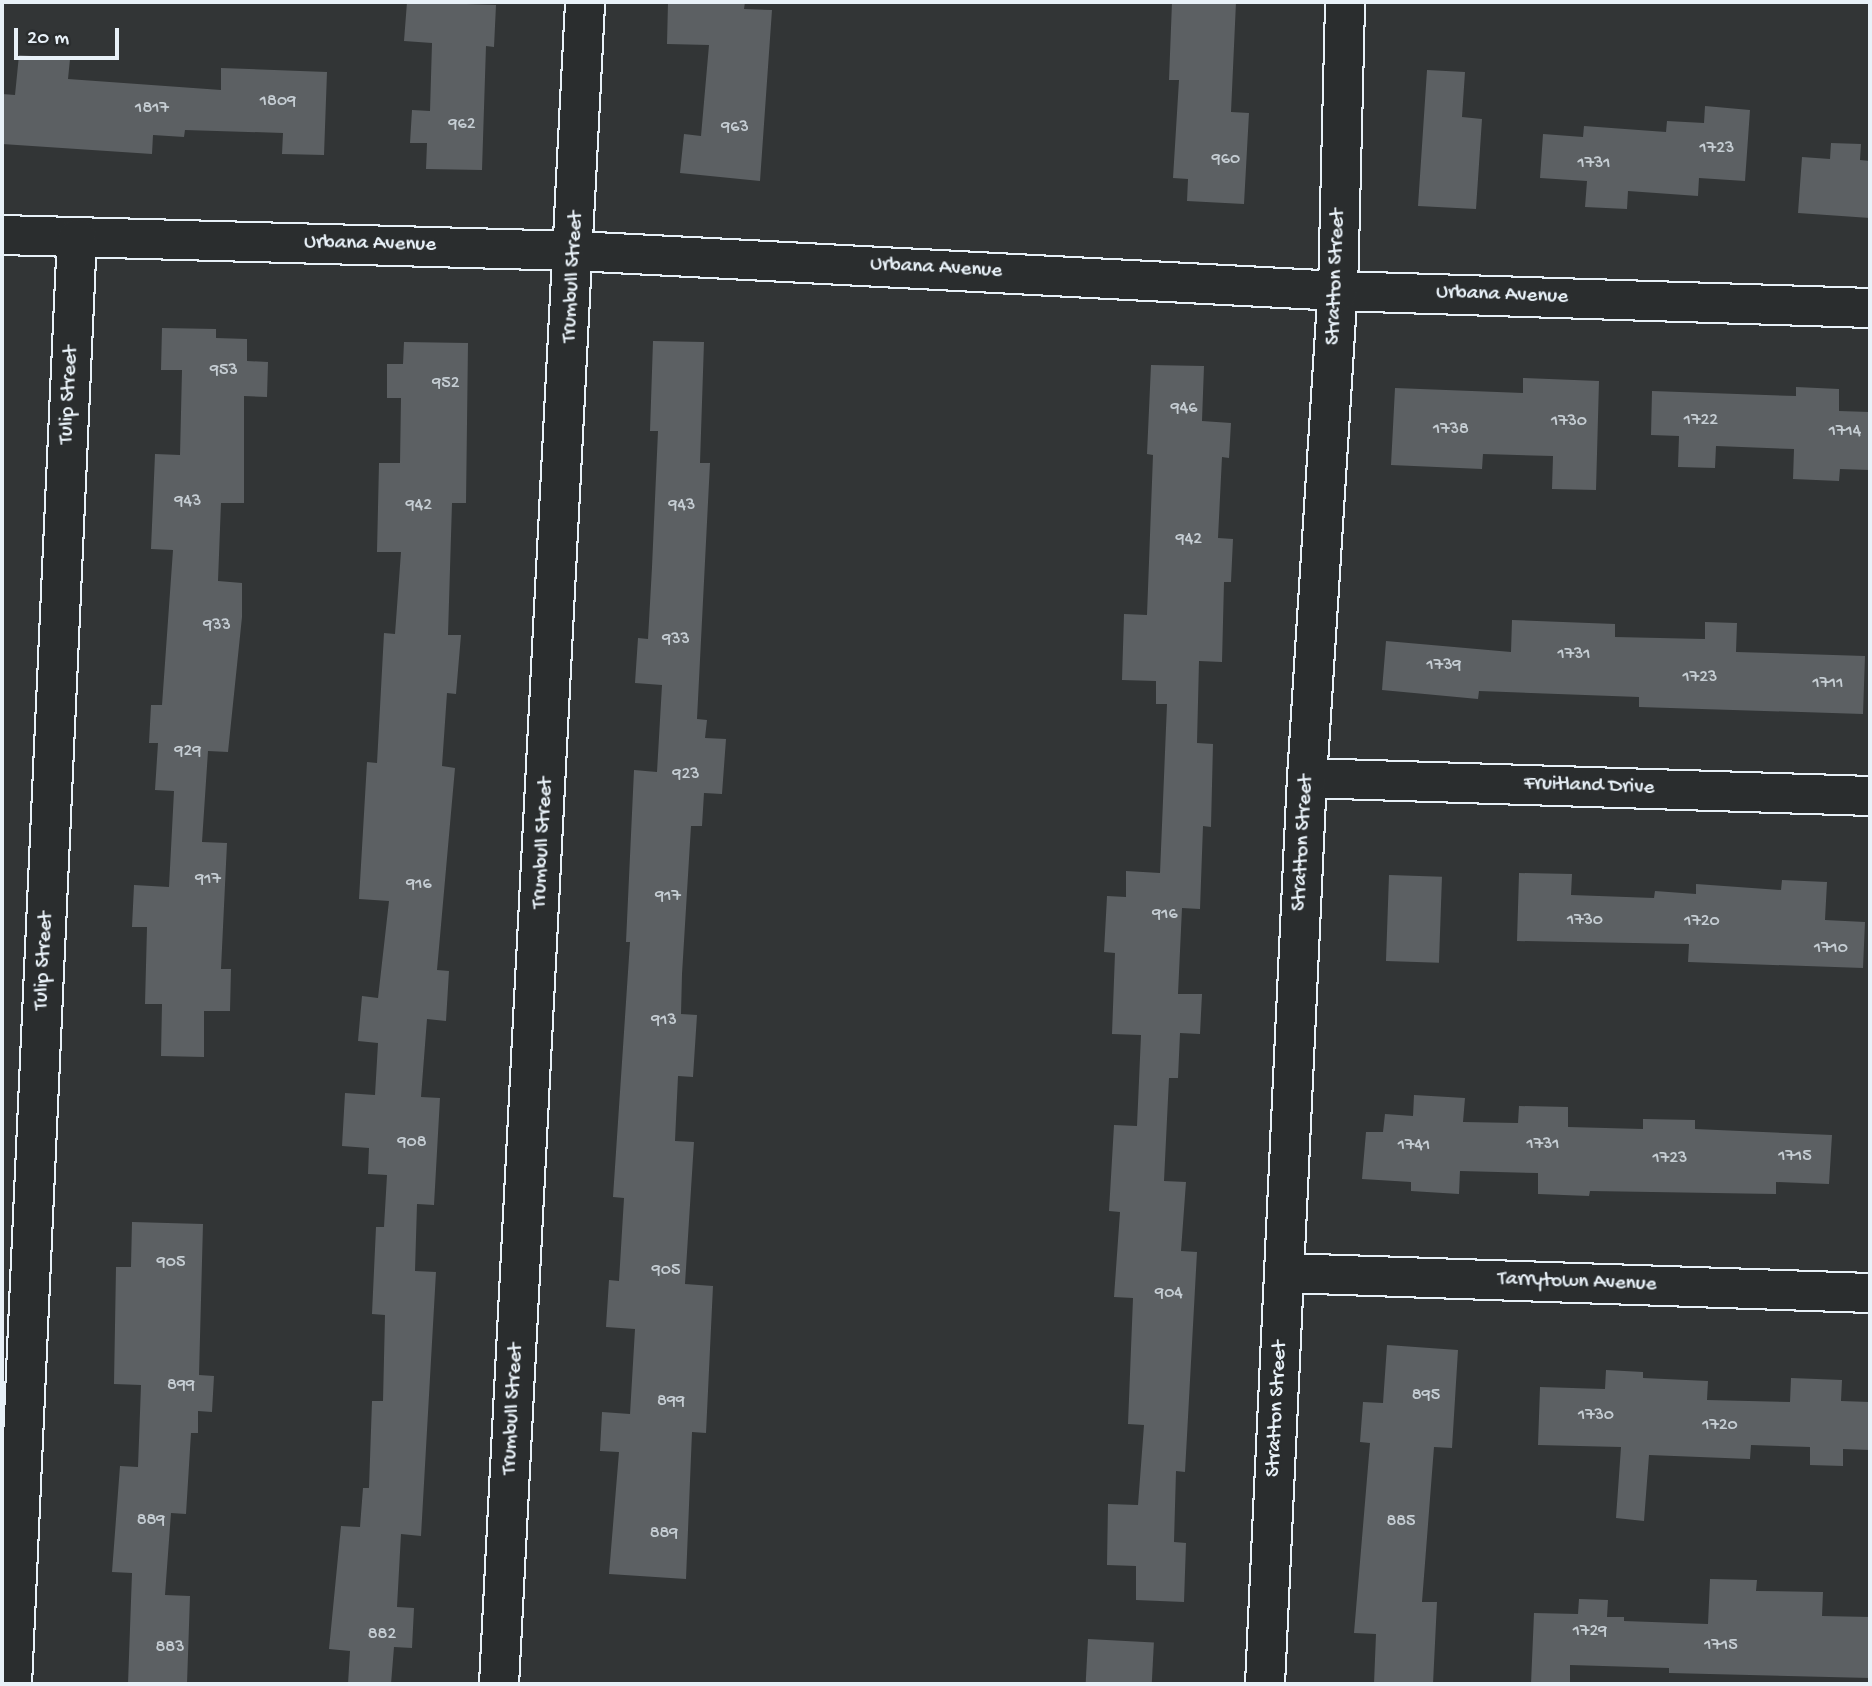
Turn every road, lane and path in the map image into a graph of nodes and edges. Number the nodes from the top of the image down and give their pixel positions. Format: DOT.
graph roads {
  1 [pos="585,2"];
  2 [pos="1345,2"];
  3 [pos="2,235"];
  4 [pos="77,238"];
  5 [pos="576,251"];
  6 [pos="1338,290"];
  7 [pos="1870,308"];
  8 [pos="1307,778"];
  9 [pos="1870,796"];
  10 [pos="1284,1273"];
  11 [pos="1870,1293"];
  12 [pos="12,1684"];
  13 [pos="499,1684"];
  14 [pos="1265,1684"];
  1 -- 5 [label="street, Trumbull Street"];
  2 -- 6 [label="street, Stratton Street"];
  3 -- 4 [label="street, Urbana Avenue"];
  4 -- 5 [label="street, Urbana Avenue"];
  4 -- 12 [label="street, Tulip Street"];
  5 -- 6 [label="street, Urbana Avenue"];
  5 -- 13 [label="street, Trumbull Street"];
  6 -- 7 [label="street, Urbana Avenue"];
  6 -- 8 [label="street, Stratton Street"];
  8 -- 9 [label="street, Fruitland Drive"];
  8 -- 10 [label="street, Stratton Street"];
  10 -- 11 [label="street, Tarrytown Avenue"];
  10 -- 14 [label="street, Stratton Street"];
}
